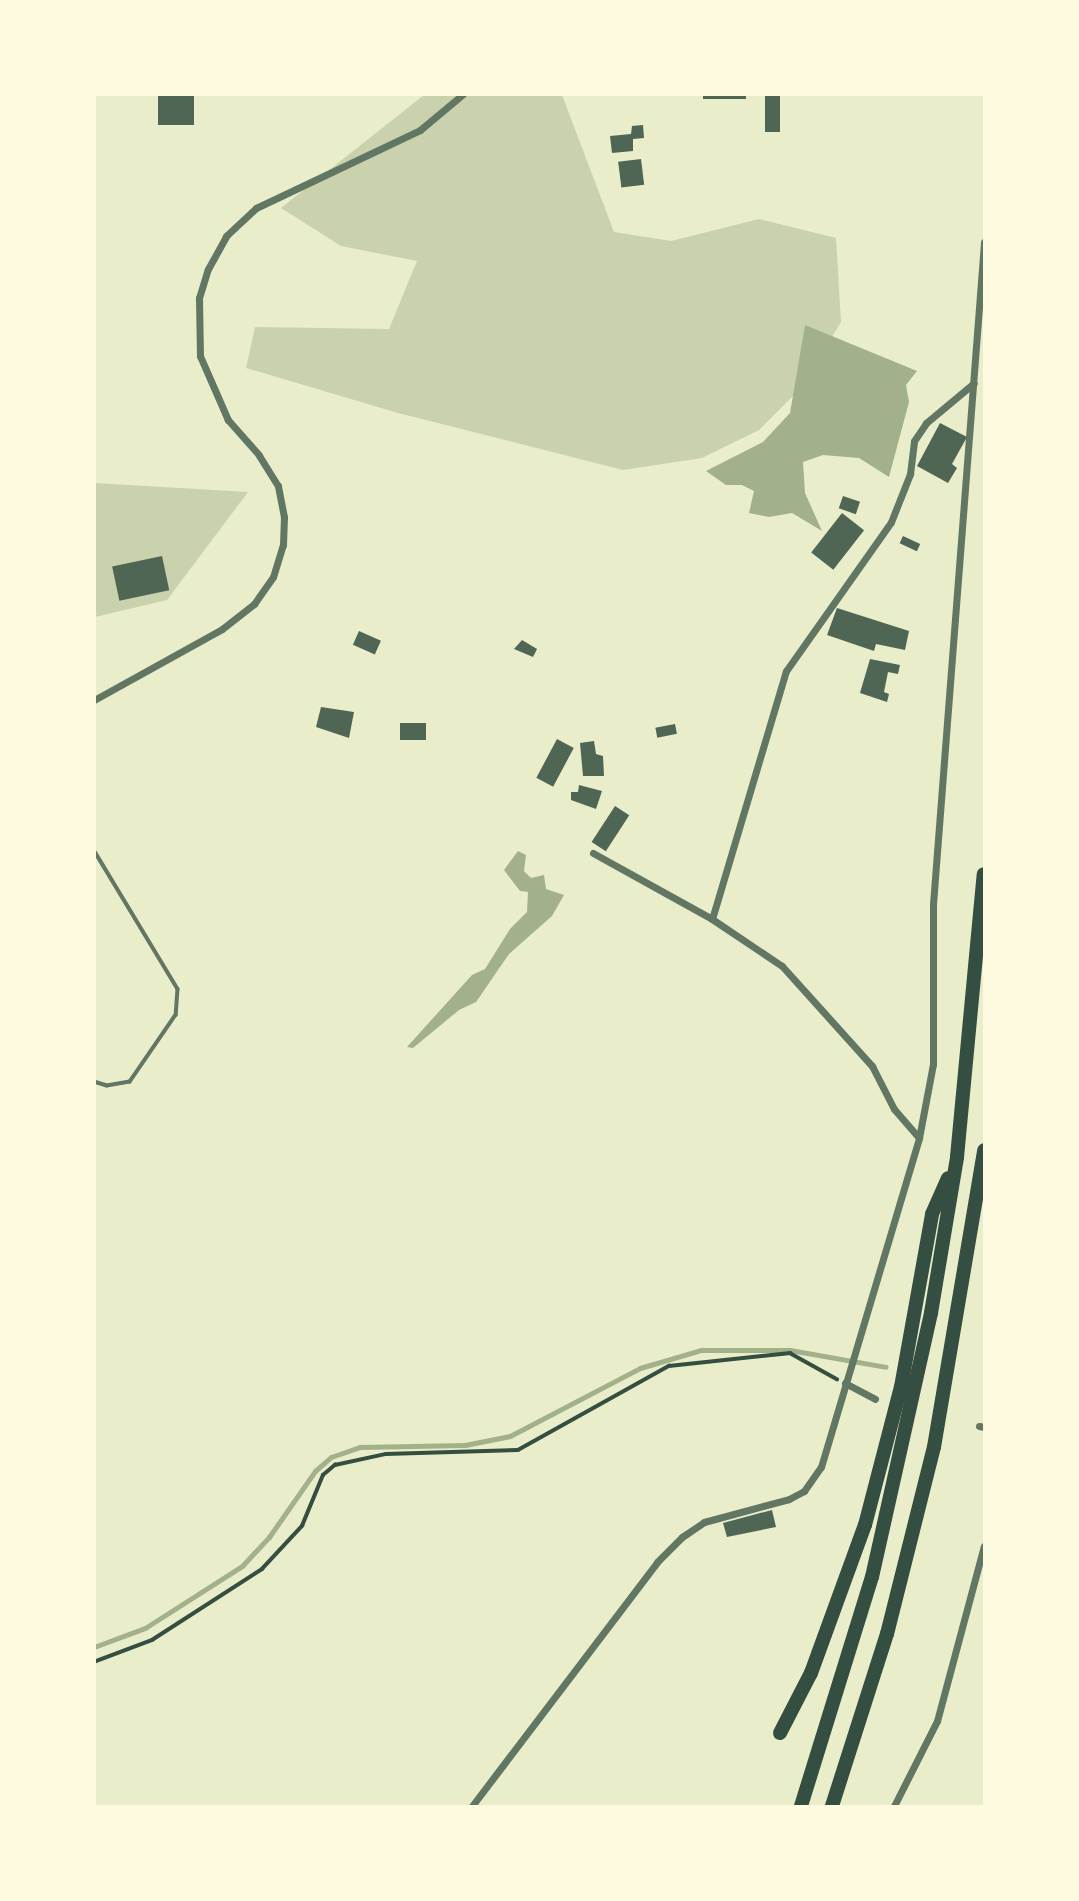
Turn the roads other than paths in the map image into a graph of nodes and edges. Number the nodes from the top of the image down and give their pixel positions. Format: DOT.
graph roads {
  1 [pos="463,94"];
  2 [pos="985,242"];
  3 [pos="974,383"];
  4 [pos="94,701"];
  5 [pos="94,849"];
  6 [pos="593,853"];
  7 [pos="985,874"];
  8 [pos="712,919"];
  9 [pos="94,1082"];
  10 [pos="919,1138"];
  11 [pos="985,1150"];
  12 [pos="957,1157"];
  13 [pos="845,1383"];
  14 [pos="875,1399"];
  15 [pos="985,1546"];
  16 [pos="780,1733"];
  17 [pos="472,1807"];
  18 [pos="801,1807"];
  19 [pos="832,1807"];
  20 [pos="894,1807"];
  1 -- 4 [label="street"];
  2 -- 3 [label="street"];
  3 -- 8 [label="street"];
  3 -- 10 [label="street"];
  5 -- 9 [label="lane"];
  6 -- 8 [label="street"];
  7 -- 12 [label="highway"];
  8 -- 10 [label="street"];
  10 -- 13 [label="street"];
  11 -- 19 [label="highway"];
  12 -- 16 [label="highway"];
  12 -- 18 [label="highway"];
  13 -- 14 [label="street"];
  13 -- 17 [label="street"];
  15 -- 20 [label="street"];
}
